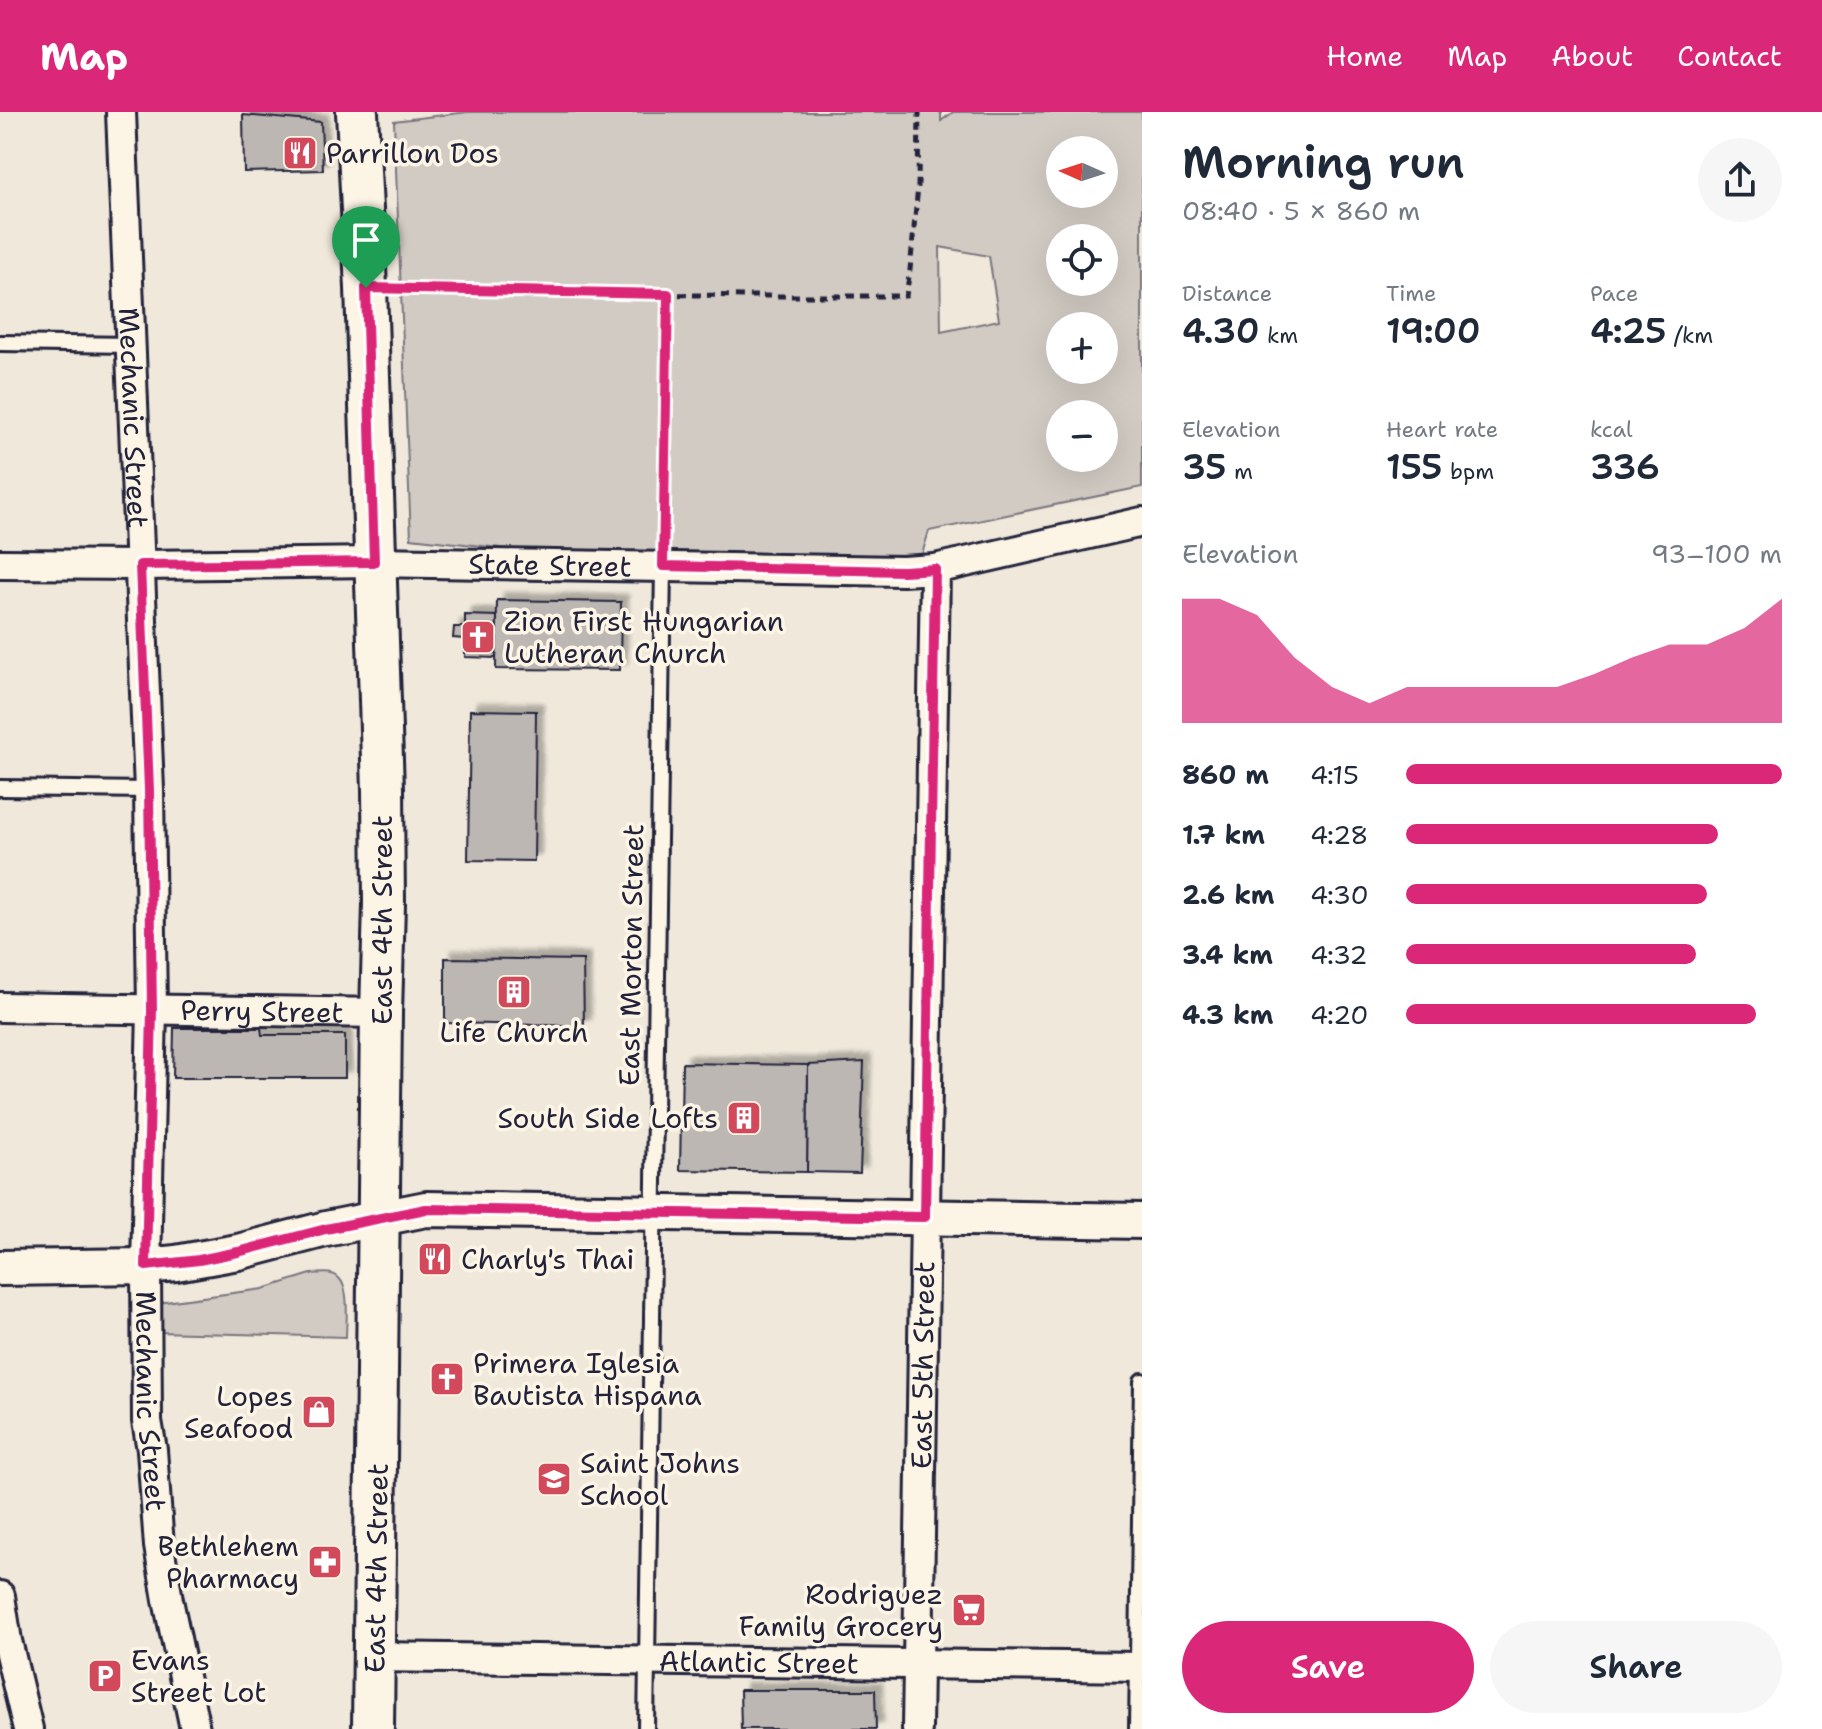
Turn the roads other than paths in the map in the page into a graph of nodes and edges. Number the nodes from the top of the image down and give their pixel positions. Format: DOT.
graph roads {
  1 [pos="121,112"];
  2 [pos="356,112"];
  3 [pos="0,343"];
  4 [pos="131,345"];
  5 [pos="1142,522"];
  6 [pos="374,562"];
  7 [pos="0,564"];
  8 [pos="140,565"];
  9 [pos="663,566"];
  10 [pos="935,569"];
  11 [pos="0,788"];
  12 [pos="149,790"];
  13 [pos="0,1007"];
  14 [pos="152,1010"];
  15 [pos="381,1013"];
  16 [pos="653,1213"];
  17 [pos="925,1217"];
  18 [pos="380,1219"];
  19 [pos="1142,1221"];
  20 [pos="146,1266"];
  21 [pos="0,1268"];
  22 [pos="1142,1381"];
  23 [pos="0,1596"];
  24 [pos="375,1657"];
  25 [pos="648,1660"];
  26 [pos="918,1664"];
  27 [pos="1140,1667"];
  28 [pos="28,1729"];
  29 [pos="195,1729"];
  30 [pos="373,1729"];
  31 [pos="646,1729"];
  32 [pos="917,1729"];
  33 [pos="1137,1729"];
  1 -- 4 [label="street, Mechanic Street"];
  2 -- 6 [label="main road, East 4th Street"];
  3 -- 4 [label="lane"];
  4 -- 8 [label="street, Mechanic Street"];
  5 -- 10 [label="street, State Street"];
  6 -- 8 [label="street, State Street"];
  6 -- 9 [label="street, State Street"];
  6 -- 15 [label="main road, East 4th Street"];
  7 -- 8 [label="street, State Street"];
  8 -- 12 [label="street, Mechanic Street"];
  9 -- 10 [label="street, State Street"];
  9 -- 16 [label="lane, East Morton Street"];
  10 -- 17 [label="street, East 5th Street"];
  11 -- 12 [label="lane"];
  12 -- 14 [label="street, Mechanic Street"];
  13 -- 14 [label="street, Perry Street"];
  14 -- 15 [label="street, Perry Street"];
  14 -- 20 [label="street, Mechanic Street"];
  15 -- 18 [label="main road, East 4th Street"];
  16 -- 17 [label="street"];
  16 -- 18 [label="street"];
  16 -- 25 [label="lane, East Morton Street"];
  17 -- 19 [label="street"];
  17 -- 26 [label="street, East 5th Street"];
  18 -- 20 [label="street"];
  18 -- 24 [label="main road, East 4th Street"];
  20 -- 21 [label="street"];
  20 -- 29 [label="street, Mechanic Street"];
  22 -- 27 [label="lane"];
  23 -- 28 [label="street"];
  24 -- 25 [label="street, Atlantic Street"];
  24 -- 30 [label="main road, East 4th Street"];
  25 -- 26 [label="street, Atlantic Street"];
  25 -- 31 [label="lane, East Morton Street"];
  26 -- 27 [label="street, Atlantic Street"];
  26 -- 32 [label="street, East 5th Street"];
  27 -- 33 [label="lane"];
}
